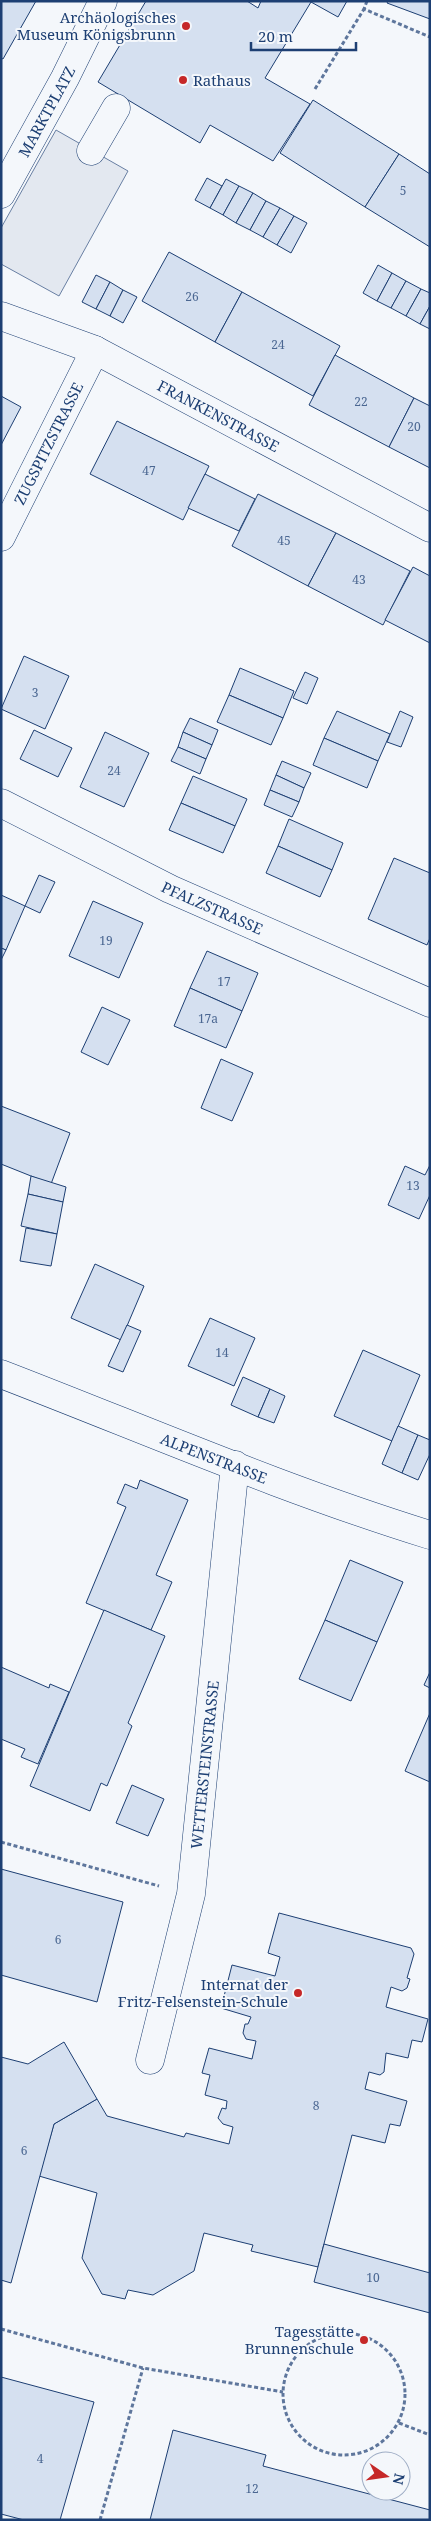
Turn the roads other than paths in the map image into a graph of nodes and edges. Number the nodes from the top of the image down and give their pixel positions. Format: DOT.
graph roads {
  1 [pos="103,1"];
  2 [pos="116,108"];
  3 [pos="91,151"];
  4 [pos="1,194"];
  5 [pos="1,316"];
  6 [pos="95,350"];
  7 [pos="430,528"];
  8 [pos="1,537"];
  9 [pos="1,804"];
  10 [pos="430,1003"];
  11 [pos="1,1374"];
  12 [pos="234,1465"];
  13 [pos="430,1535"];
  14 [pos="150,2060"];
  1 -- 4 [label="street, MARKTPLATZ"];
  2 -- 3 [label="street"];
  5 -- 6 [label="street, FRANKENSTRASSE"];
  6 -- 7 [label="street, FRANKENSTRASSE"];
  6 -- 8 [label="street, ZUGSPITZSTRASSE"];
  9 -- 10 [label="street, PFALZSTRASSE"];
  11 -- 12 [label="street, ALPENSTRASSE"];
  12 -- 13 [label="street, ALPENSTRASSE"];
  12 -- 14 [label="street, WETTERSTEINSTRASSE"];
}
